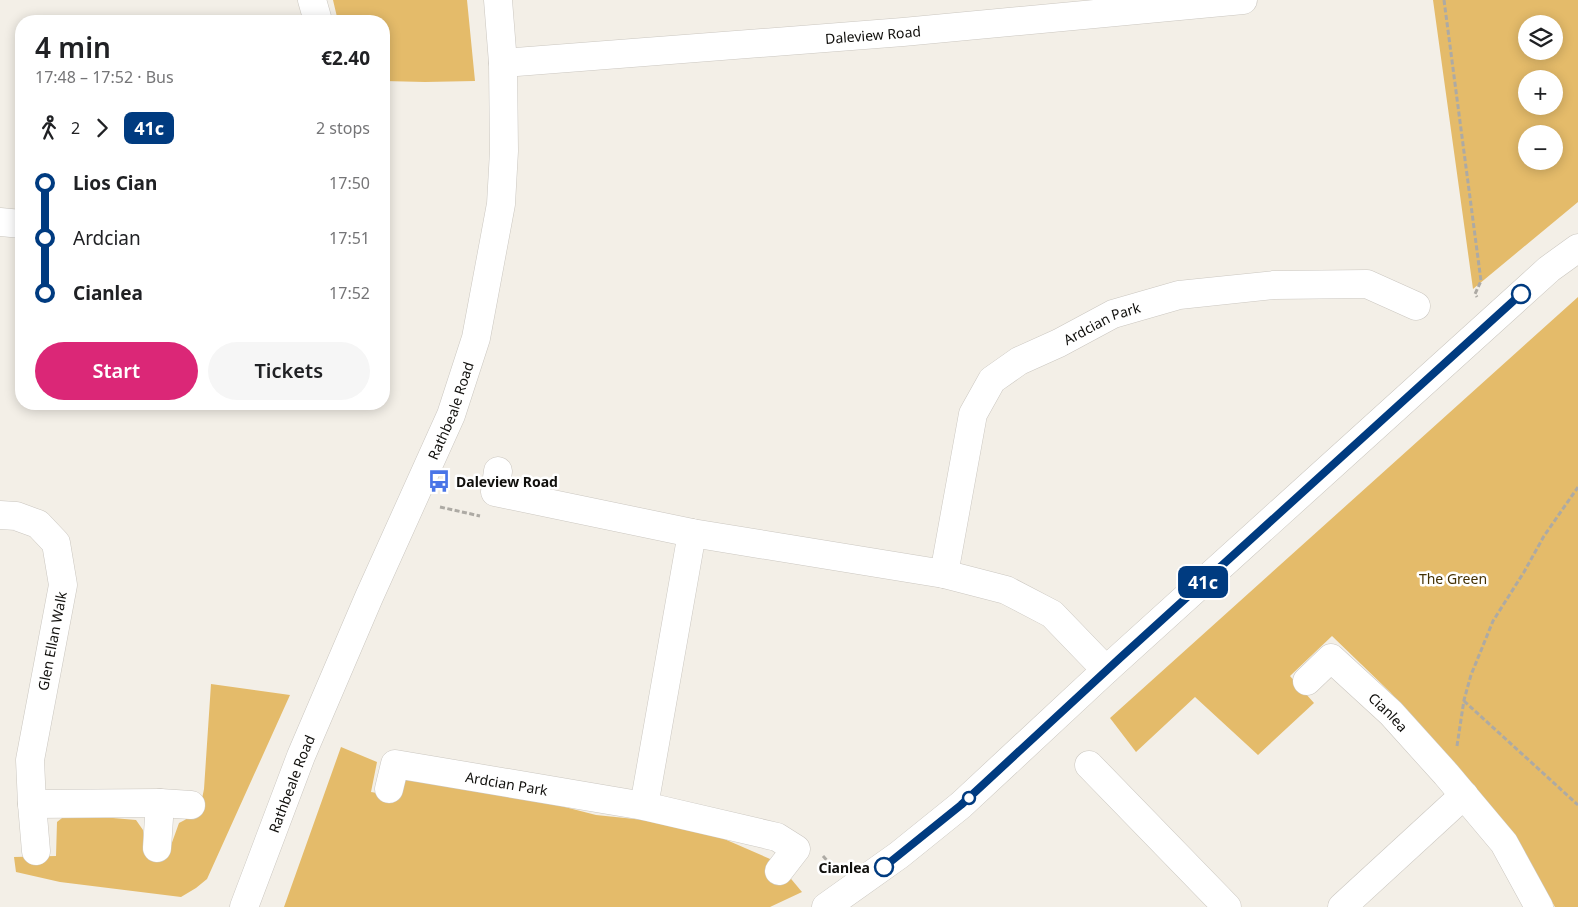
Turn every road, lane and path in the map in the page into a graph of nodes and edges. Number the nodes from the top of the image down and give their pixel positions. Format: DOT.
graph roads {
  1 [pos="312,0"];
  2 [pos="498,0"];
  3 [pos="1243,0"];
  4 [pos="1444,0"];
  5 [pos="316,15"];
  6 [pos="503,63"];
  7 [pos="0,222"];
  8 [pos="15,223"];
  9 [pos="1578,248"];
  10 [pos="1416,306"];
  11 [pos="1495,318"];
  12 [pos="498,471"];
  13 [pos="1578,487"];
  14 [pos="412,501"];
  15 [pos="0,515"];
  16 [pos="490,518"];
  17 [pos="692,533"];
  18 [pos="944,574"];
  19 [pos="1106,670"];
  20 [pos="1307,681"];
  21 [pos="1464,700"];
  22 [pos="1089,765"];
  23 [pos="1446,774"];
  24 [pos="390,789"];
  25 [pos="1464,795"];
  26 [pos="160,803"];
  27 [pos="32,804"];
  28 [pos="192,805"];
  29 [pos="1578,805"];
  30 [pos="644,806"];
  31 [pos="157,848"];
  32 [pos="36,851"];
  33 [pos="819,851"];
  34 [pos="779,871"];
  35 [pos="852,890"];
  36 [pos="1348,905"];
  37 [pos="244,907"];
  38 [pos="826,907"];
  39 [pos="1227,907"];
  40 [pos="1539,907"];
  1 -- 5 [label="street"];
  2 -- 6 [label="street, Rathbeale Road"];
  3 -- 6 [label="street, Daleview Road"];
  4 -- 11 [label="path"];
  6 -- 14 [label="street, Rathbeale Road"];
  7 -- 8 [label="street"];
  9 -- 11 [label="street"];
  10 -- 18 [label="street, Ardcian Park"];
  11 -- 19 [label="street"];
  12 -- 17 [label="street"];
  13 -- 21 [label="path"];
  14 -- 16 [label="path"];
  14 -- 37 [label="street, Rathbeale Road"];
  15 -- 27 [label="street, Glen Ellan Walk"];
  17 -- 18 [label="street"];
  17 -- 30 [label="street"];
  18 -- 19 [label="street"];
  19 -- 35 [label="street"];
  20 -- 23 [label="street, Cianlea"];
  21 -- 23 [label="path"];
  21 -- 29 [label="path"];
  22 -- 39 [label="street"];
  23 -- 25 [label="street, Cianlea"];
  24 -- 30 [label="street, Ardcian Park"];
  25 -- 36 [label="street"];
  25 -- 40 [label="street, Cianlea"];
  26 -- 27 [label="street"];
  26 -- 28 [label="street"];
  26 -- 31 [label="street"];
  27 -- 32 [label="street, Glen Ellan Walk"];
  30 -- 34 [label="street, Ardcian Park"];
  33 -- 35 [label="path"];
  35 -- 38 [label="street"];
}
